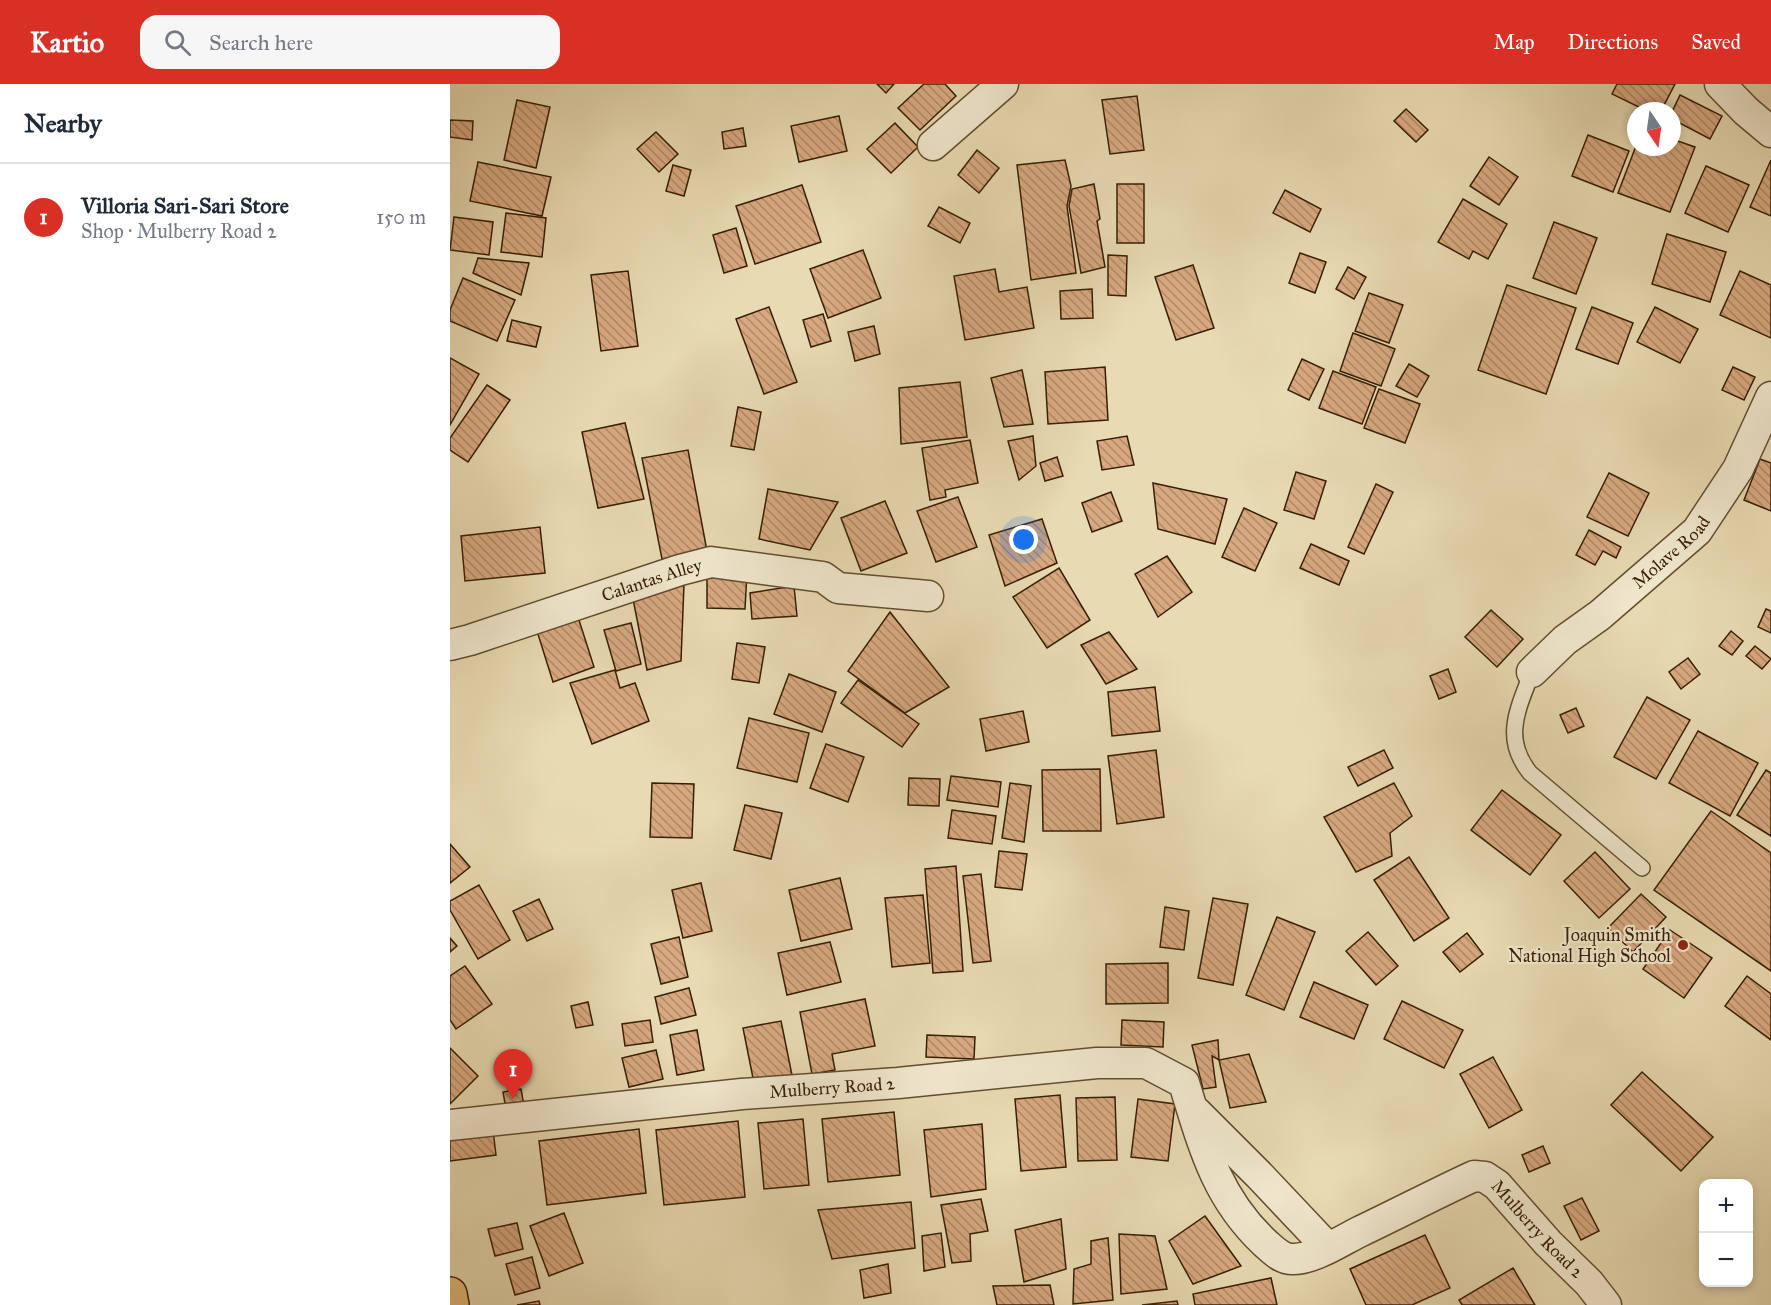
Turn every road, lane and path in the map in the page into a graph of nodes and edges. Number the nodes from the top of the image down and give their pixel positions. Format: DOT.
graph roads {
  1 [pos="1003,84"];
  2 [pos="1720,84"];
  3 [pos="1771,132"];
  4 [pos="933,145"];
  5 [pos="1771,397"];
  6 [pos="928,596"];
  7 [pos="450,645"];
  8 [pos="1532,672"];
  9 [pos="1642,868"];
  10 [pos="1192,1108"];
  11 [pos="450,1125"];
  12 [pos="1328,1248"];
  13 [pos="450,1294"];
  14 [pos="452,1305"];
  15 [pos="1606,1305"];
  1 -- 4 [label="street"];
  2 -- 3 [label="street"];
  5 -- 8 [label="street, Molave Road"];
  6 -- 7 [label="street, Calantas Alley"];
  8 -- 9 [label="lane"];
  10 -- 11 [label="street, Mulberry Road 2"];
  10 -- 12 [label="street, Mulberry Road 2"];
  10 -- 12 [label="street, Mulberry Road 2"];
  12 -- 15 [label="street, Mulberry Road 2"];
  13 -- 14 [label="main road"];
}
